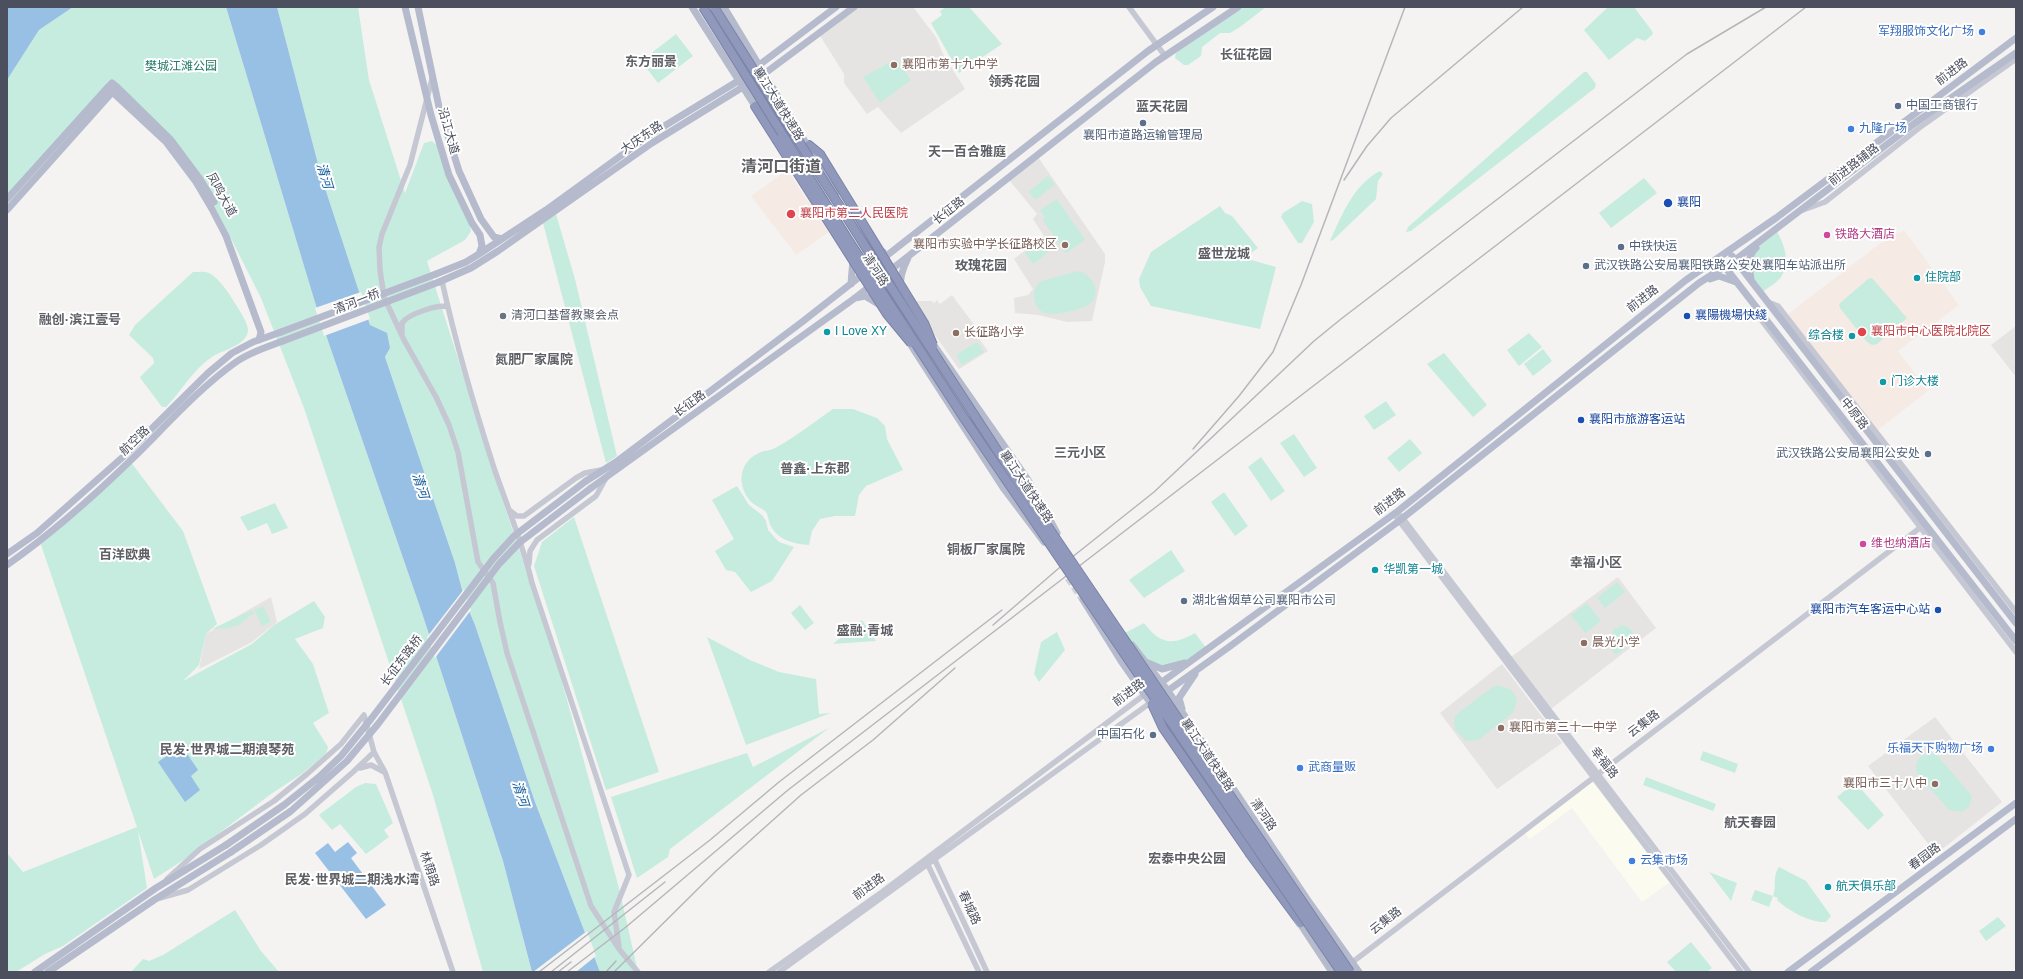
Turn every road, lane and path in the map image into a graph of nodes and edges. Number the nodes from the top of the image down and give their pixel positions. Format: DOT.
graph roads {
  1 [pos="405,7"];
  2 [pos="418,7"];
  3 [pos="692,7"];
  4 [pos="696,7"];
  5 [pos="703,7"];
  6 [pos="707,7"];
  7 [pos="714,7"];
  8 [pos="724,7"];
  9 [pos="836,7"];
  10 [pos="854,7"];
  11 [pos="1129,7"];
  12 [pos="1213,7"];
  13 [pos="1238,7"];
  14 [pos="2016,38"];
  15 [pos="1157,45"];
  16 [pos="2016,53"];
  17 [pos="1165,56"];
  18 [pos="2016,59"];
  19 [pos="759,64"];
  20 [pos="764,74"];
  21 [pos="432,80"];
  22 [pos="740,84"];
  23 [pos="112,89"];
  24 [pos="427,99"];
  25 [pos="755,106"];
  26 [pos="808,145"];
  27 [pos="7,199"];
  28 [pos="7,210"];
  29 [pos="1799,212"];
  30 [pos="1768,236"];
  31 [pos="502,240"];
  32 [pos="864,243"];
  33 [pos="1728,251"];
  34 [pos="891,252"];
  35 [pos="479,254"];
  36 [pos="853,256"];
  37 [pos="909,256"];
  38 [pos="1718,258"];
  39 [pos="1735,260"];
  40 [pos="879,262"];
  41 [pos="1725,266"];
  42 [pos="886,273"];
  43 [pos="436,274"];
  44 [pos="864,274"];
  45 [pos="1752,281"];
  46 [pos="441,282"];
  47 [pos="1737,282"];
  48 [pos="1699,283"];
  49 [pos="852,284"];
  50 [pos="871,285"];
  51 [pos="445,296"];
  52 [pos="855,298"];
  53 [pos="1768,302"];
  54 [pos="907,303"];
  55 [pos="439,305"];
  56 [pos="448,307"];
  57 [pos="889,312"];
  58 [pos="280,332"];
  59 [pos="402,335"];
  60 [pos="271,336"];
  61 [pos="258,340"];
  62 [pos="283,341"];
  63 [pos="236,351"];
  64 [pos="241,359"];
  65 [pos="973,413"];
  66 [pos="964,418"];
  67 [pos="606,469"];
  68 [pos="606,478"];
  69 [pos="508,508"];
  70 [pos="1396,512"];
  71 [pos="524,516"];
  72 [pos="1401,519"];
  73 [pos="514,524"];
  74 [pos="1922,526"];
  75 [pos="1056,533"];
  76 [pos="537,540"];
  77 [pos="1044,542"];
  78 [pos="523,550"];
  79 [pos="7,554"];
  80 [pos="7,565"];
  81 [pos="529,568"];
  82 [pos="1094,591"];
  83 [pos="1082,600"];
  84 [pos="2016,612"];
  85 [pos="2016,623"];
  86 [pos="1107,628"];
  87 [pos="2016,641"];
  88 [pos="1138,652"];
  89 [pos="2016,652"];
  90 [pos="1190,662"];
  91 [pos="1198,669"];
  92 [pos="1161,682"];
  93 [pos="1168,691"];
  94 [pos="1144,695"];
  95 [pos="1150,703"];
  96 [pos="1184,716"];
  97 [pos="374,752"];
  98 [pos="353,772"];
  99 [pos="385,772"];
  100 [pos="1597,773"];
  101 [pos="1592,777"];
  102 [pos="2016,803"];
  103 [pos="2016,819"];
  104 [pos="933,857"];
  105 [pos="926,862"];
  106 [pos="156,888"];
  107 [pos="1298,896"];
  108 [pos="154,900"];
  109 [pos="1301,923"];
  110 [pos="619,948"];
  111 [pos="1352,962"];
  112 [pos="36,972"];
  113 [pos="48,972"];
  114 [pos="453,972"];
  115 [pos="638,972"];
  116 [pos="769,972"];
  117 [pos="779,972"];
  118 [pos="979,972"];
  119 [pos="987,972"];
  120 [pos="1332,972"];
  121 [pos="1339,972"];
  122 [pos="1350,972"];
  123 [pos="1358,972"];
  124 [pos="1741,972"];
  125 [pos="1749,972"];
  126 [pos="1788,972"];
  127 [pos="1811,972"];
  1 -- 24 [label="main road, 沿江大道"];
  2 -- 21 [label="main road, 沿江大道"];
  3 -- 22 [label="main road, 清河路"];
  4 -- 6 [label="main road"];
  5 -- 66 [label="highway, 襄江大道快速路, bridge"];
  7 -- 65 [label="highway, 襄江大道快速路, bridge"];
  8 -- 19 [label="main road, 清河路"];
  9 -- 19 [label="main road, 大庆东路"];
  10 -- 20 [label="main road, 大庆东路"];
  11 -- 15 [label="street"];
  12 -- 15 [label="main road, 长征路"];
  13 -- 17 [label="main road, 长征路"];
  14 -- 33 [label="main road, 前进路"];
  15 -- 17 [label="street"];
  15 -- 34 [label="main road, 长征路"];
  16 -- 29 [label="main road, 前进路"];
  17 -- 37 [label="main road, 长征路"];
  18 -- 29 [label="street, 前进路辅路"];
  19 -- 20 [label="main road, 清河路"];
  19 -- 22 [label="main road, 大庆东路"];
  20 -- 22 [label="main road, 大庆东路"];
  20 -- 26 [label="main road, 清河路"];
  21 -- 24 [label="street"];
  21 -- 31 [label="main road, 沿江大道"];
  22 -- 25 [label="main road, 清河路"];
  22 -- 31 [label="main road, 大庆东路"];
  22 -- 46 [label="main road, 大庆东路"];
  23 -- 27 [label="main road"];
  23 -- 28 [label="main road"];
  23 -- 60 [label="main road, 凤鸣大道"];
  23 -- 61 [label="main road, 凤鸣大道"];
  24 -- 35 [label="main road, 沿江大道"];
  24 -- 59 [label="street"];
  25 -- 36 [label="main road, 清河路"];
  25 -- 66 [label="highway, bridge"];
  26 -- 32 [label="main road, 清河路"];
  26 -- 65 [label="highway, bridge"];
  29 -- 30 [label="main road, 前进路"];
  30 -- 39 [label="main road, 前进路"];
  30 -- 45 [label="main road"];
  31 -- 35 [label="main road, 大庆东路"];
  32 -- 34 [label="main road"];
  32 -- 40 [label="main road, 清河路"];
  33 -- 38 [label="main road, 前进路"];
  33 -- 39 [label="main road, 中原路"];
  34 -- 40 [label="main road, 长征路"];
  35 -- 43 [label="main road, 大庆东路"];
  36 -- 44 [label="main road, 清河路"];
  36 -- 49 [label="main road"];
  37 -- 42 [label="main road, 长征路"];
  37 -- 54 [label="main road"];
  38 -- 41 [label="main road, 中原路"];
  38 -- 70 [label="main road, 前进路"];
  39 -- 41 [label="main road, 前进路"];
  39 -- 45 [label="main road, 中原路"];
  40 -- 42 [label="main road, 清河路"];
  40 -- 44 [label="main road, 长征路"];
  41 -- 47 [label="main road, 中原路"];
  41 -- 48 [label="main road, 前进路"];
  42 -- 50 [label="main road, 长征路"];
  42 -- 54 [label="main road, 清河路"];
  43 -- 58 [label="main road, 清河一桥, bridge"];
  44 -- 49 [label="main road, 长征路"];
  44 -- 50 [label="main road, 清河路"];
  45 -- 53 [label="main road, 中原路"];
  46 -- 51 [label="street"];
  46 -- 62 [label="main road, 清河一桥, bridge"];
  47 -- 48 [label="main road"];
  47 -- 74 [label="main road, 中原路"];
  48 -- 72 [label="main road, 前进路"];
  49 -- 67 [label="main road, 长征路"];
  50 -- 52 [label="main road, 长征路"];
  50 -- 57 [label="main road, 清河路"];
  51 -- 55 [label="street"];
  51 -- 56 [label="street"];
  52 -- 57 [label="main road"];
  52 -- 68 [label="main road, 长征路"];
  53 -- 84 [label="street"];
  53 -- 85 [label="main road, 中原路"];
  54 -- 75 [label="main road, 清河路"];
  55 -- 56 [label="street"];
  55 -- 59 [label="street"];
  56 -- 69 [label="street"];
  57 -- 77 [label="main road, 清河路"];
  58 -- 60 [label="main road, 航空路"];
  59 -- 110 [label="street"];
  60 -- 61 [label="main road, 航空路"];
  61 -- 63 [label="main road, 航空路"];
  62 -- 64 [label="main road, 航空路"];
  63 -- 64 [label="main road"];
  63 -- 79 [label="main road, 航空路"];
  64 -- 80 [label="main road, 航空路"];
  65 -- 107 [label="highway, 襄江大道快速路, bridge"];
  66 -- 86 [label="highway, 襄江大道快速路, bridge"];
  67 -- 71 [label="street"];
  67 -- 106 [label="main road, 长征东路桥, bridge"];
  68 -- 76 [label="street"];
  68 -- 108 [label="main road, 长征东路桥, bridge"];
  69 -- 71 [label="street"];
  69 -- 73 [label="street"];
  70 -- 72 [label="street, 幸福路"];
  70 -- 90 [label="main road, 前进路"];
  71 -- 73 [label="street"];
  72 -- 91 [label="main road, 前进路"];
  72 -- 100 [label="street, 幸福路"];
  72 -- 101 [label="street, 幸福路"];
  73 -- 78 [label="street"];
  74 -- 87 [label="main road, 中原路"];
  74 -- 89 [label="street"];
  74 -- 100 [label="street, 云集路"];
  76 -- 78 [label="street"];
  76 -- 81 [label="street"];
  78 -- 81 [label="street"];
  81 -- 110 [label="street"];
  82 -- 88 [label="main road, 清河路"];
  83 -- 94 [label="main road"];
  86 -- 109 [label="highway, bridge"];
  86 -- 121 [label="highway, 襄江大道快速路, bridge"];
  88 -- 90 [label="main road"];
  88 -- 92 [label="main road, 清河路"];
  90 -- 92 [label="main road, 前进路"];
  91 -- 93 [label="main road, 前进路"];
  91 -- 96 [label="main road"];
  92 -- 93 [label="main road, 清河路"];
  92 -- 94 [label="main road, 前进路"];
  93 -- 95 [label="main road, 前进路"];
  93 -- 96 [label="main road, 清河路"];
  94 -- 95 [label="main road"];
  94 -- 104 [label="street, 前进路"];
  95 -- 104 [label="street, 前进路"];
  95 -- 109 [label="main road"];
  96 -- 111 [label="main road, 清河路"];
  97 -- 98 [label="street"];
  97 -- 99 [label="street, 林荫路"];
  97 -- 106 [label="street, 林荫路"];
  98 -- 99 [label="street"];
  98 -- 108 [label="street"];
  99 -- 114 [label="street, 林荫路"];
  100 -- 101 [label="street, 云集路"];
  100 -- 125 [label="street, 幸福路"];
  101 -- 111 [label="street, 云集路"];
  101 -- 124 [label="street, 幸福路"];
  102 -- 126 [label="main road, 春园路"];
  103 -- 127 [label="main road, 春园路"];
  104 -- 105 [label="street, 前进路"];
  104 -- 119 [label="street, 春城路"];
  105 -- 116 [label="street, 前进路"];
  105 -- 117 [label="street, 前进路"];
  105 -- 118 [label="street, 春城路"];
  106 -- 112 [label="main road, 长征东路桥"];
  107 -- 122 [label="highway, 襄江大道快速路, bridge"];
  107 -- 123 [label="highway, bridge"];
  108 -- 113 [label="main road, 长征东路桥"];
  109 -- 120 [label="main road"];
  110 -- 115 [label="street"];
  111 -- 121 [label="street, 云集路"];
  111 -- 123 [label="main road, 清河路"];
}
